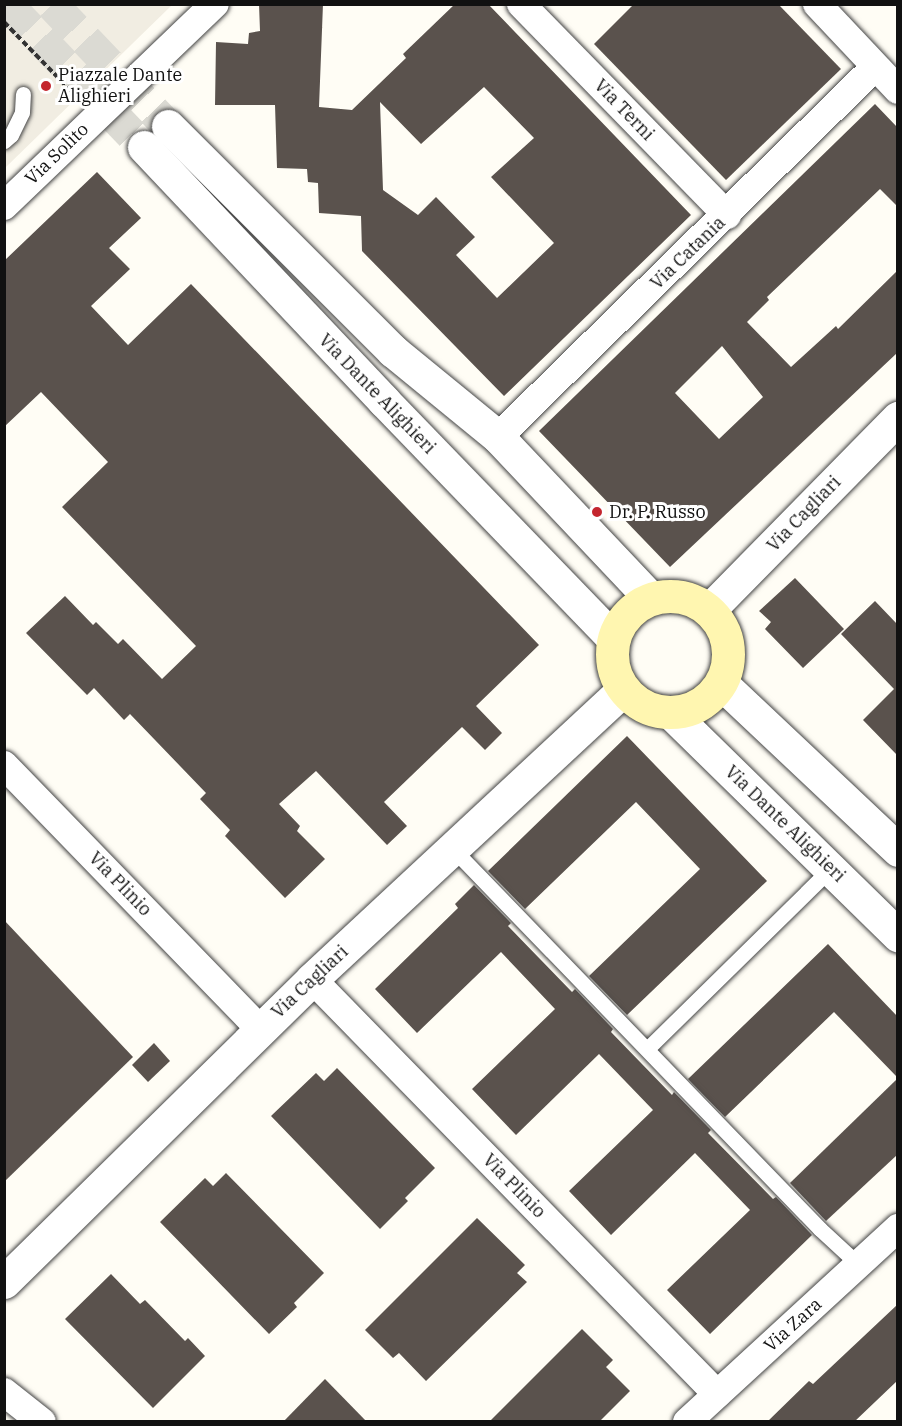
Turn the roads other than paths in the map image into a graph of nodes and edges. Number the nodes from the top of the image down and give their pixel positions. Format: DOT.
graph roads {
  1 [pos="215,4"];
  2 [pos="521,4"];
  3 [pos="817,4"];
  4 [pos="875,67"];
  5 [pos="897,90"];
  6 [pos="23,94"];
  7 [pos="168,126"];
  8 [pos="4,141"];
  9 [pos="144,147"];
  10 [pos="4,206"];
  11 [pos="727,215"];
  12 [pos="897,418"];
  13 [pos="498,436"];
  14 [pos="650,598"];
  15 [pos="710,609"];
  16 [pos="613,638"];
  17 [pos="722,684"];
  18 [pos="623,690"];
  19 [pos="671,713"];
  20 [pos="4,765"];
  21 [pos="453,849"];
  22 [pos="897,850"];
  23 [pos="831,868"];
  24 [pos="897,935"];
  25 [pos="312,979"];
  26 [pos="260,1029"];
  27 [pos="647,1049"];
  28 [pos="897,1228"];
  29 [pos="859,1265"];
  30 [pos="4,1282"];
  31 [pos="4,1392"];
  32 [pos="717,1394"];
  33 [pos="42,1422"];
  34 [pos="687,1422"];
  1 -- 10 [label="street, Via Solìto"];
  2 -- 11 [label="street, Via Terni"];
  3 -- 4 [label="street"];
  4 -- 5 [label="street"];
  4 -- 11 [label="street, Via Catania"];
  6 -- 8 [label="lane"];
  7 -- 13 [label="street"];
  9 -- 16 [label="street, Via Dante Alighieri"];
  11 -- 13 [label="street, Via Catania"];
  12 -- 15 [label="street, Via Cagliari"];
  13 -- 14 [label="street"];
  14 -- 15 [label="main road"];
  14 -- 16 [label="main road"];
  15 -- 17 [label="main road"];
  16 -- 18 [label="main road"];
  17 -- 19 [label="main road"];
  17 -- 22 [label="street"];
  18 -- 19 [label="main road"];
  18 -- 21 [label="street, Via Cagliari"];
  19 -- 23 [label="street, Via Dante Alighieri"];
  20 -- 26 [label="street, Via Plinio"];
  21 -- 25 [label="street, Via Cagliari"];
  21 -- 27 [label="lane"];
  23 -- 24 [label="street, Via Dante Alighieri"];
  23 -- 27 [label="lane"];
  25 -- 26 [label="street, Via Cagliari"];
  25 -- 32 [label="street, Via Plinio"];
  26 -- 30 [label="street, Via Cagliari"];
  27 -- 29 [label="lane"];
  28 -- 29 [label="street, Via Zara"];
  29 -- 32 [label="street, Via Zara"];
  31 -- 33 [label="street"];
  32 -- 34 [label="street, Via Zara"];
}
